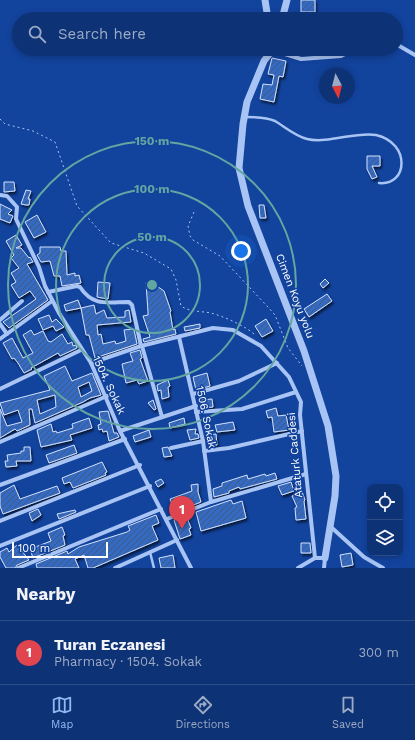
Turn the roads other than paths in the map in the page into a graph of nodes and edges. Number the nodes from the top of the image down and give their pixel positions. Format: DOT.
graph roads {
  1 [pos="265,0"];
  2 [pos="287,0"];
  3 [pos="267,12"];
  4 [pos="284,12"];
  5 [pos="403,48"];
  6 [pos="415,55"];
  7 [pos="266,56"];
  8 [pos="292,56"];
  9 [pos="341,56"];
  10 [pos="244,117"];
  11 [pos="379,184"];
  12 [pos="0,195"];
  13 [pos="48,292"];
  14 [pos="22,301"];
  15 [pos="52,301"];
  16 [pos="0,320"];
  17 [pos="0,324"];
  18 [pos="7,334"];
  19 [pos="179,337"];
  20 [pos="0,339"];
  21 [pos="141,346"];
  22 [pos="81,350"];
  23 [pos="91,363"];
  24 [pos="277,363"];
  25 [pos="0,389"];
  26 [pos="296,392"];
  27 [pos="193,394"];
  28 [pos="107,396"];
  29 [pos="196,406"];
  30 [pos="196,412"];
  31 [pos="162,417"];
  32 [pos="120,430"];
  33 [pos="302,431"];
  34 [pos="125,439"];
  35 [pos="203,441"];
  36 [pos="0,442"];
  37 [pos="171,448"];
  38 [pos="204,451"];
  39 [pos="140,466"];
  40 [pos="306,474"];
  41 [pos="0,485"];
  42 [pos="150,486"];
  43 [pos="211,502"];
  44 [pos="161,509"];
  45 [pos="167,519"];
  46 [pos="0,521"];
  47 [pos="331,527"];
  48 [pos="177,540"];
  49 [pos="0,546"];
  50 [pos="150,552"];
  51 [pos="315,558"];
  52 [pos="325,558"];
  53 [pos="18,568"];
  54 [pos="116,568"];
  55 [pos="154,568"];
  56 [pos="191,568"];
  57 [pos="298,568"];
  58 [pos="324,568"];
  59 [pos="383,568"];
  1 -- 3 [label="street"];
  2 -- 4 [label="street"];
  5 -- 6 [label="street"];
  7 -- 10 [label="street, Cimen Koyu yolu"];
  8 -- 9 [label="street"];
  10 -- 11 [label="lane"];
  10 -- 47 [label="street, Cimen Koyu yolu"];
  12 -- 13 [label="street, 1504. Sokak"];
  13 -- 15 [label="street, 1504. Sokak"];
  13 -- 21 [label="street"];
  14 -- 16 [label="street"];
  15 -- 18 [label="street"];
  15 -- 22 [label="street, 1504. Sokak"];
  17 -- 18 [label="street"];
  18 -- 20 [label="street"];
  19 -- 21 [label="street, Ataturk Caddesi"];
  19 -- 24 [label="street, Ataturk Caddesi"];
  19 -- 27 [label="street, 1506. Sokak"];
  21 -- 23 [label="street, Ataturk Caddesi"];
  21 -- 31 [label="street"];
  22 -- 23 [label="street, 1504. Sokak"];
  22 -- 25 [label="street"];
  23 -- 28 [label="street, 1504. Sokak"];
  24 -- 26 [label="street, Ataturk Caddesi"];
  24 -- 27 [label="street"];
  26 -- 30 [label="street"];
  26 -- 33 [label="street, Ataturk Caddesi"];
  27 -- 29 [label="street, 1506. Sokak"];
  28 -- 32 [label="street, 1504. Sokak"];
  28 -- 36 [label="street"];
  29 -- 30 [label="street, 1506. Sokak"];
  29 -- 31 [label="street"];
  30 -- 35 [label="street, 1506. Sokak"];
  31 -- 32 [label="street"];
  32 -- 34 [label="street, 1504. Sokak"];
  33 -- 38 [label="street"];
  33 -- 40 [label="street, Ataturk Caddesi"];
  34 -- 39 [label="street, 1504. Sokak"];
  34 -- 41 [label="street"];
  35 -- 37 [label="street"];
  35 -- 38 [label="street, 1506. Sokak"];
  38 -- 43 [label="street, 1506. Sokak"];
  39 -- 42 [label="street, 1504. Sokak"];
  39 -- 46 [label="street"];
  40 -- 43 [label="street"];
  40 -- 51 [label="street, Ataturk Caddesi"];
  42 -- 44 [label="street, 1504. Sokak"];
  42 -- 49 [label="street"];
  43 -- 45 [label="street"];
  44 -- 45 [label="street, 1504. Sokak"];
  44 -- 53 [label="street"];
  45 -- 48 [label="street, 1504. Sokak"];
  47 -- 52 [label="street, Cimen Koyu yolu"];
  47 -- 59 [label="street"];
  48 -- 50 [label="street"];
  48 -- 56 [label="street, 1504. Sokak"];
  50 -- 54 [label="street"];
  50 -- 55 [label="lane"];
  51 -- 52 [label="street"];
  51 -- 57 [label="street"];
  52 -- 58 [label="street"];
}
